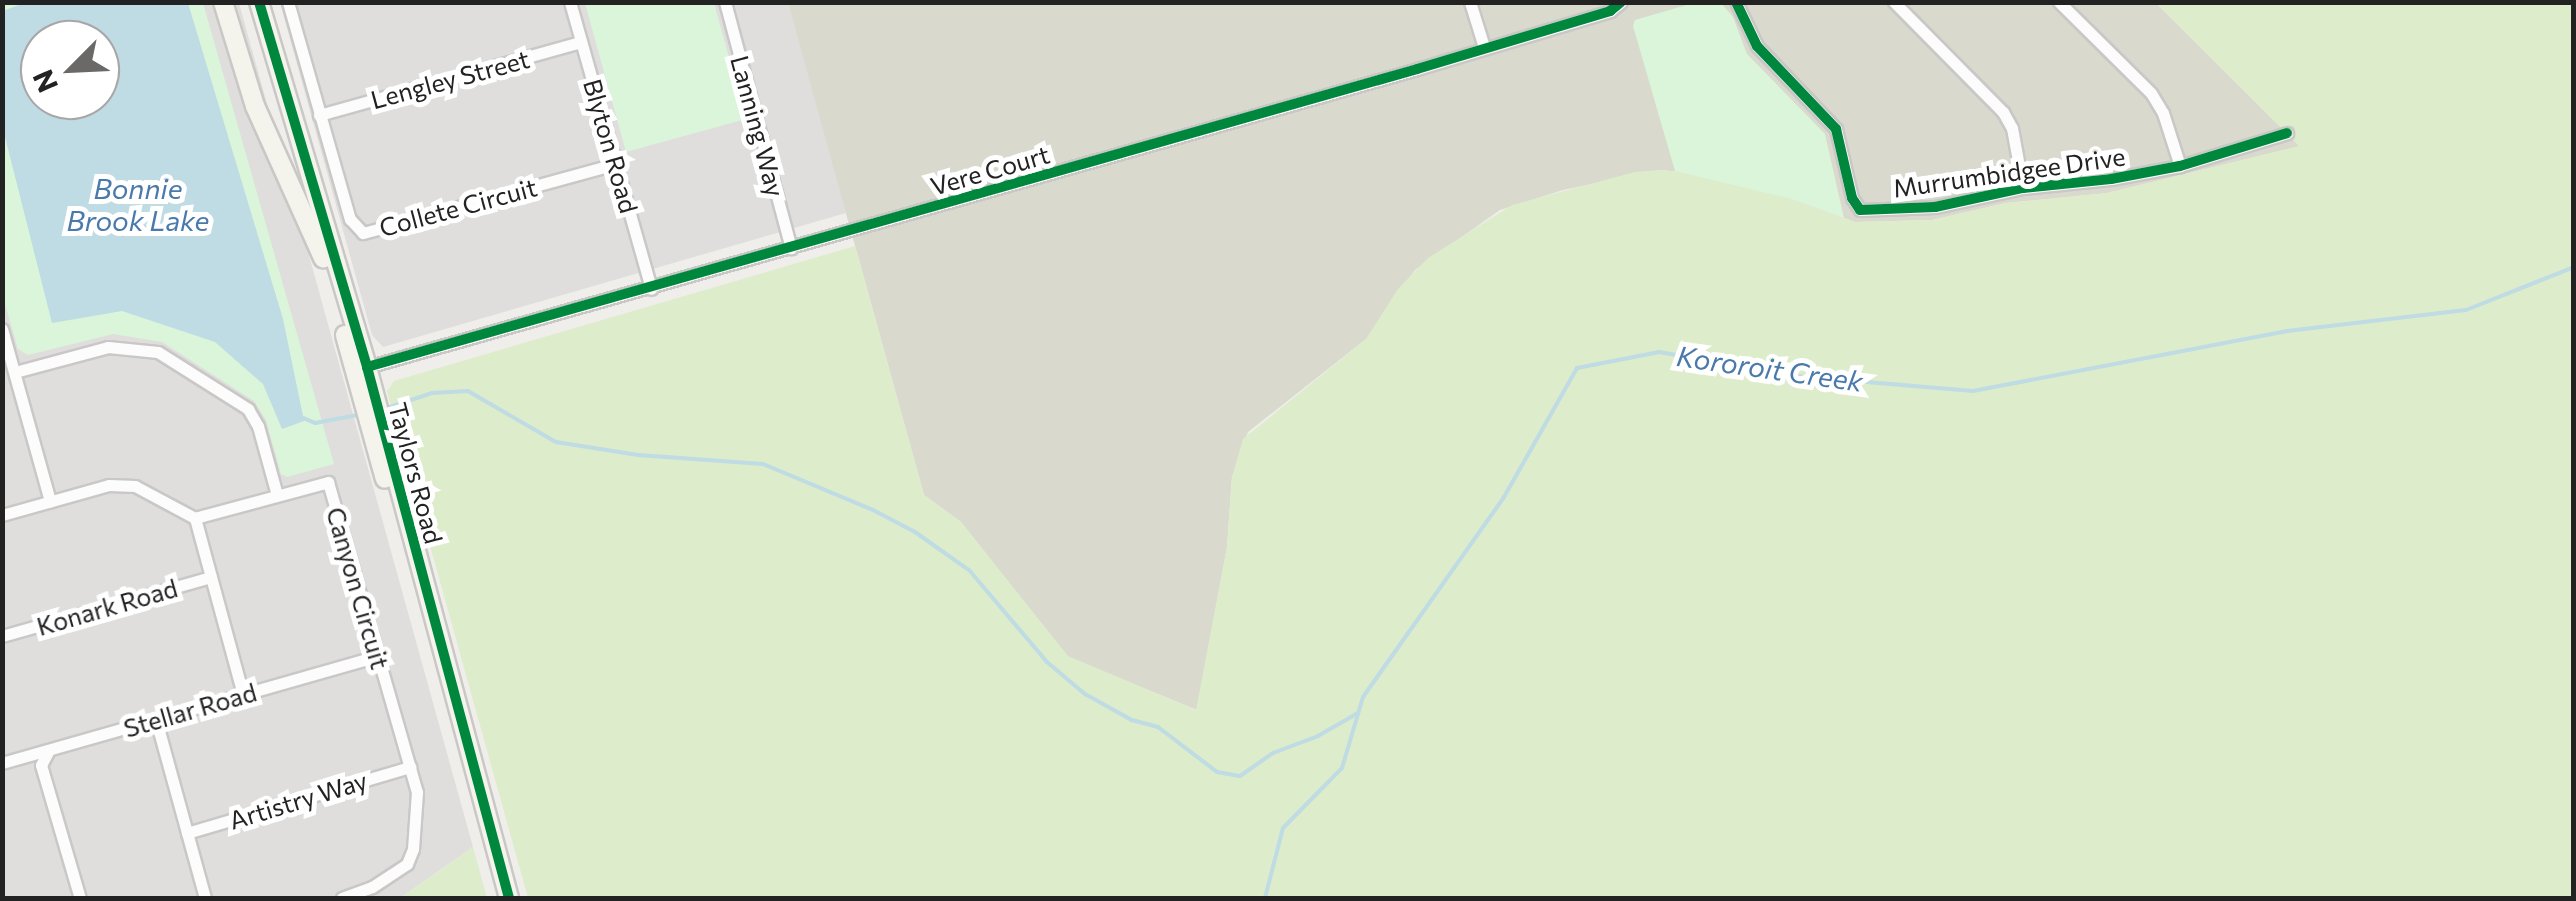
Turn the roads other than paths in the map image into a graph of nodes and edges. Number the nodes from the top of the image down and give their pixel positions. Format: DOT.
graph roads {
  1 [pos="222,2"];
  2 [pos="259,2"];
  3 [pos="288,2"];
  4 [pos="570,2"];
  5 [pos="724,2"];
  6 [pos="1470,2"];
  7 [pos="1621,2"];
  8 [pos="1736,2"];
  9 [pos="1894,2"];
  10 [pos="2060,2"];
  11 [pos="582,42"];
  12 [pos="1484,47"];
  13 [pos="319,115"];
  14 [pos="2287,134"];
  15 [pos="615,164"];
  16 [pos="2180,166"];
  17 [pos="2023,188"];
  18 [pos="791,248"];
  19 [pos="651,289"];
  20 [pos="2,329"];
  21 [pos="367,367"];
  22 [pos="15,372"];
  23 [pos="277,495"];
  24 [pos="50,501"];
  25 [pos="2,514"];
  26 [pos="195,518"];
  27 [pos="418,556"];
  28 [pos="211,577"];
  29 [pos="2,636"];
  30 [pos="378,656"];
  31 [pos="243,695"];
  32 [pos="156,720"];
  33 [pos="52,749"];
  34 [pos="2,764"];
  35 [pos="410,767"];
  36 [pos="187,833"];
  37 [pos="80,898"];
  38 [pos="205,898"];
  39 [pos="342,898"];
  40 [pos="510,898"];
  1 -- 27 [label="street"];
  2 -- 21 [label="street, Taylors Road"];
  3 -- 13 [label="street, Collete Circuit"];
  4 -- 11 [label="street, Blyton Road"];
  5 -- 18 [label="street, Lanning Way"];
  6 -- 12 [label="street"];
  7 -- 12 [label="street, Vere Court"];
  8 -- 17 [label="street, Murrumbidgee Drive"];
  9 -- 17 [label="street"];
  10 -- 16 [label="street"];
  11 -- 13 [label="street, Lengley Street"];
  11 -- 15 [label="street, Blyton Road"];
  12 -- 18 [label="street, Vere Court"];
  13 -- 15 [label="street, Collete Circuit"];
  14 -- 16 [label="street, Murrumbidgee Drive"];
  15 -- 19 [label="street, Blyton Road"];
  16 -- 17 [label="street, Murrumbidgee Drive"];
  18 -- 19 [label="street, Vere Court"];
  19 -- 21 [label="street, Vere Court"];
  20 -- 22 [label="street"];
  21 -- 27 [label="street, Taylors Road"];
  22 -- 23 [label="street"];
  22 -- 24 [label="street"];
  23 -- 26 [label="street, Canyon Circuit"];
  23 -- 30 [label="street, Canyon Circuit"];
  24 -- 25 [label="street"];
  24 -- 26 [label="street"];
  26 -- 28 [label="street"];
  27 -- 40 [label="street, Taylors Road"];
  28 -- 29 [label="street, Konark Road"];
  28 -- 31 [label="street"];
  30 -- 31 [label="street, Stellar Road"];
  30 -- 35 [label="street, Canyon Circuit"];
  31 -- 32 [label="street, Stellar Road"];
  32 -- 33 [label="street, Stellar Road"];
  32 -- 36 [label="street"];
  33 -- 34 [label="street, Stellar Road"];
  33 -- 37 [label="street"];
  35 -- 36 [label="street, Artistry Way"];
  35 -- 39 [label="street, Canyon Circuit"];
  36 -- 38 [label="street"];
}
